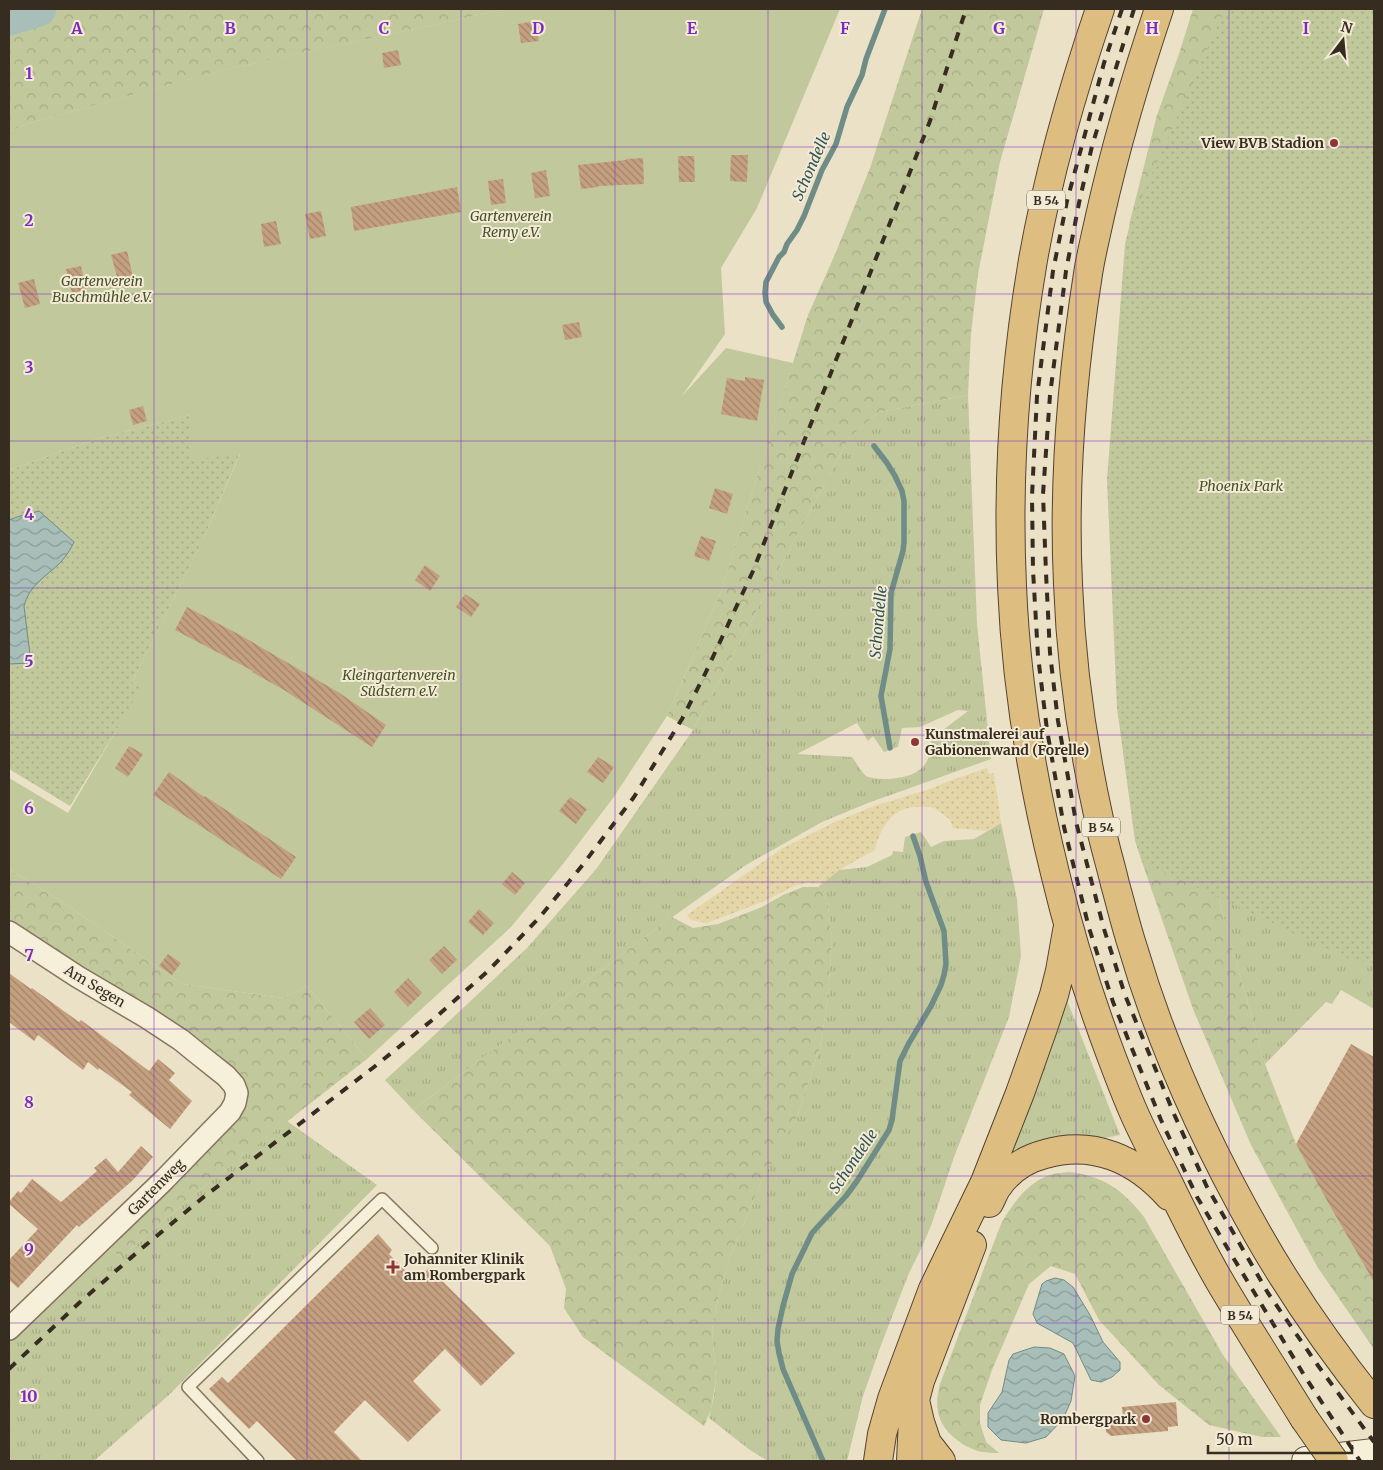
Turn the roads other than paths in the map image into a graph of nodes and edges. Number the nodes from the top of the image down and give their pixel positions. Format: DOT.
graph roads {
  1 [pos="1100,9"];
  2 [pos="1159,9"];
  3 [pos="1068,925"];
  4 [pos="9,932"];
  5 [pos="181,1040"];
  6 [pos="1182,1210"];
  7 [pos="432,1248"];
  8 [pos="9,1329"];
  9 [pos="915,1400"];
  10 [pos="1374,1404"];
  11 [pos="1374,1453"];
  12 [pos="258,1461"];
  13 [pos="878,1461"];
  14 [pos="911,1461"];
  15 [pos="940,1461"];
  16 [pos="1306,1461"];
  17 [pos="1334,1461"];
  1 -- 3 [label="highway, B 54"];
  2 -- 10 [label="highway, B 54"];
  3 -- 6 [label="highway, B 54"];
  3 -- 13 [label="highway"];
  4 -- 5 [label="street, Am Segen"];
  5 -- 8 [label="street, Gartenweg"];
  6 -- 9 [label="highway"];
  6 -- 17 [label="highway, B 54, bridge"];
  7 -- 12 [label="lane"];
  9 -- 14 [label="highway"];
  9 -- 15 [label="highway"];
  11 -- 16 [label="main road"];
}
